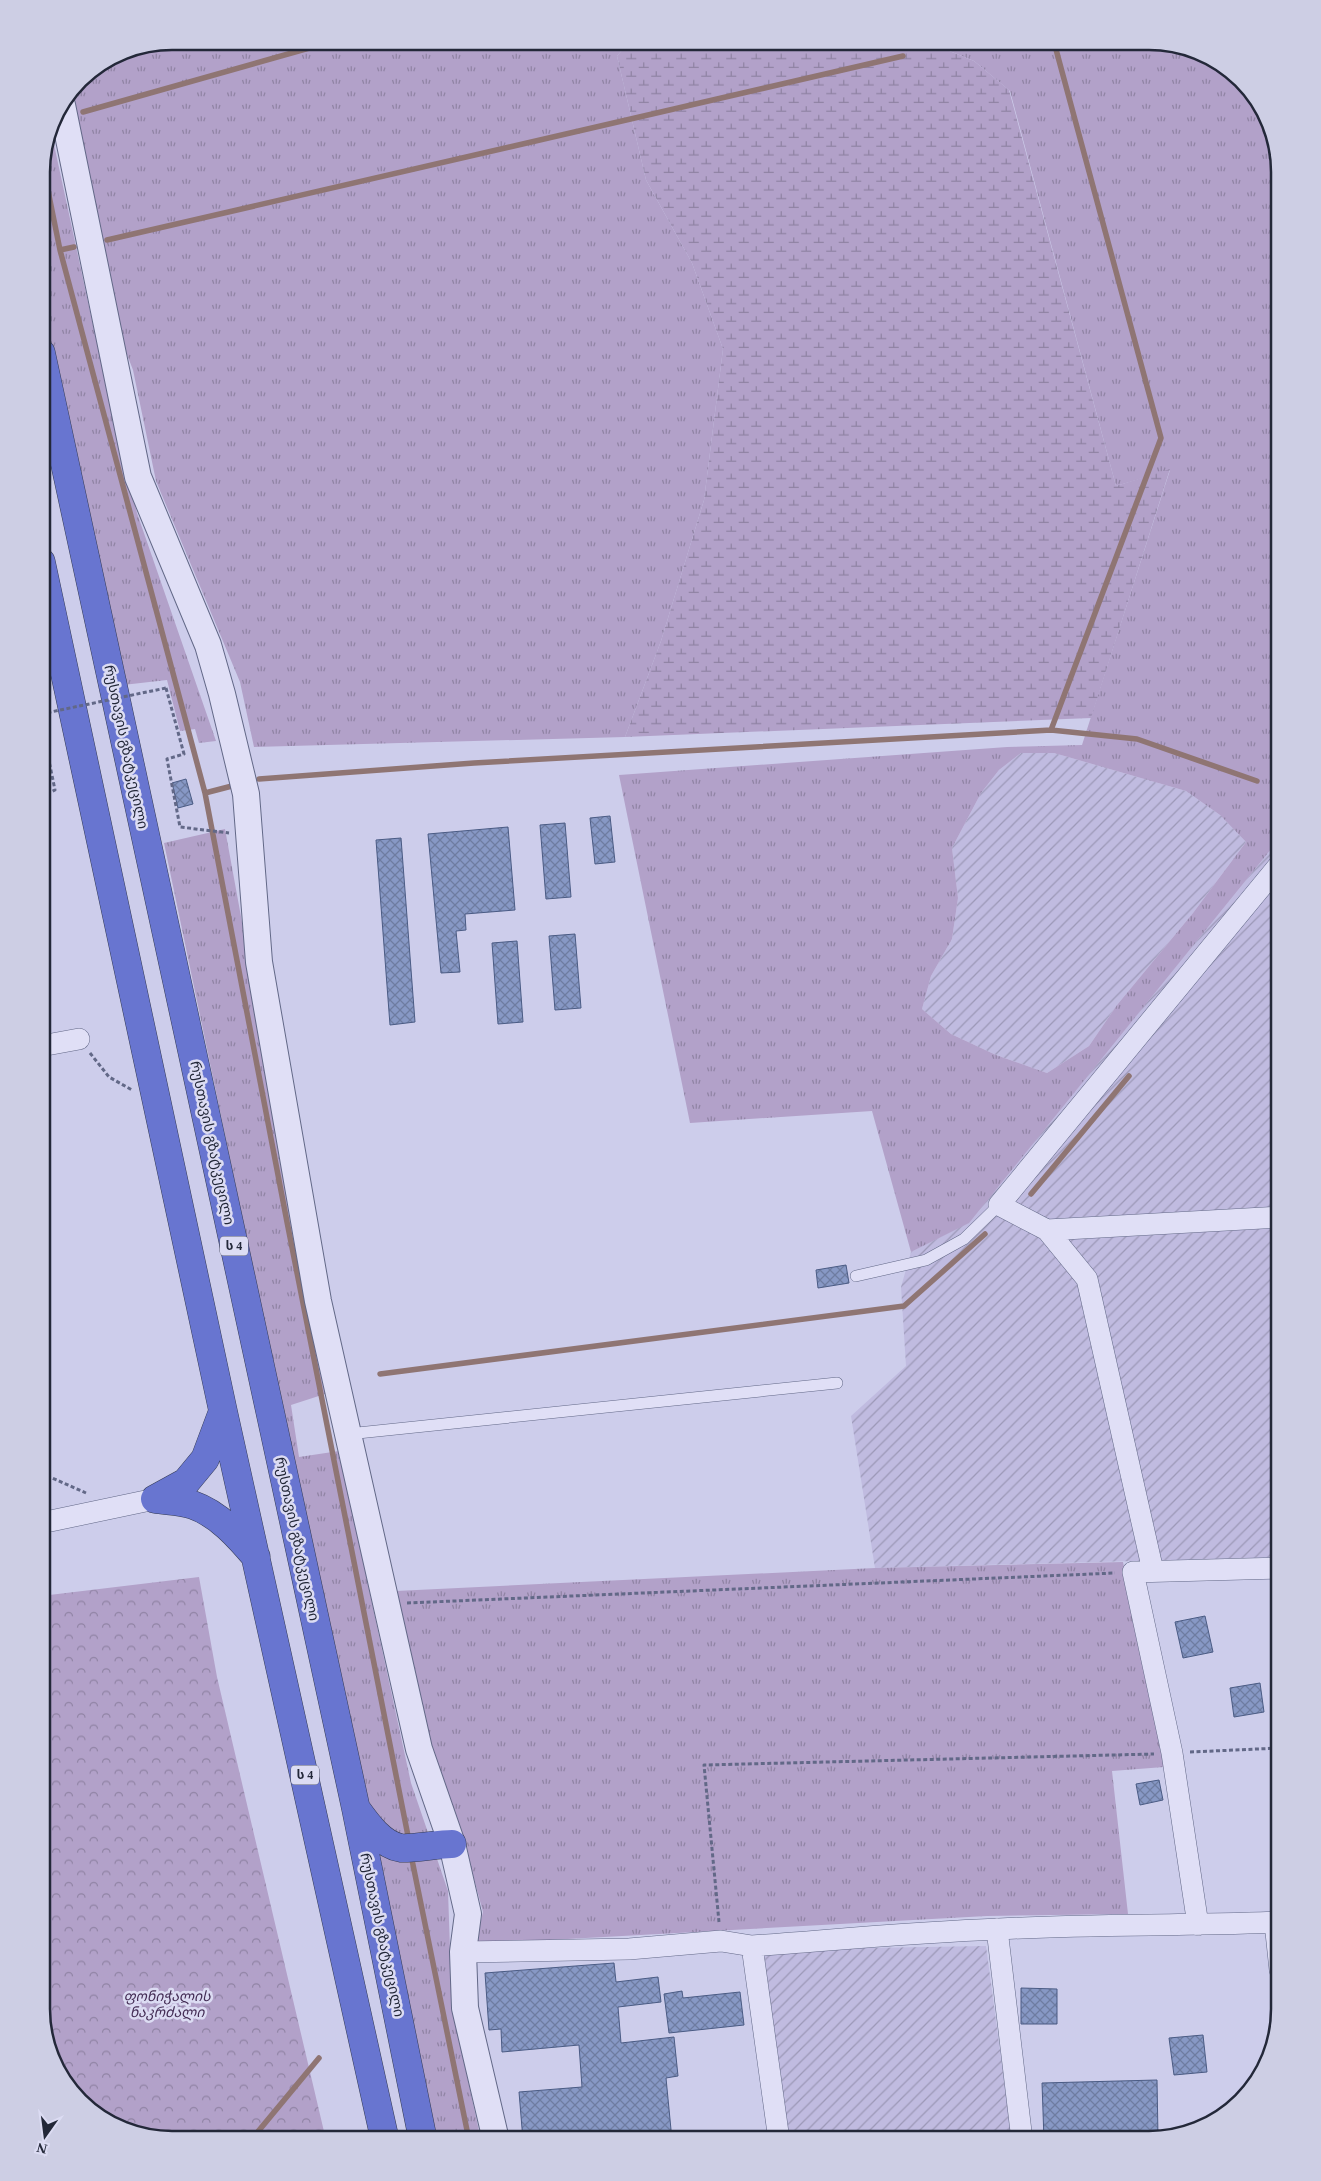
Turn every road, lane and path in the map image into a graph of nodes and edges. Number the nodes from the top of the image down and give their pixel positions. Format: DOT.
graph roads {
  1 [pos="64,115"];
  2 [pos="50,389"];
  3 [pos="50,600"];
  4 [pos="50,712"];
  5 [pos="50,766"];
  6 [pos="50,792"];
  7 [pos="220,832"];
  8 [pos="1271,875"];
  9 [pos="79,1039"];
  10 [pos="50,1044"];
  11 [pos="158,1106"];
  12 [pos="999,1205"];
  13 [pos="1271,1218"];
  14 [pos="1047,1230"];
  15 [pos="856,1276"];
  16 [pos="837,1383"];
  17 [pos="223,1411"];
  18 [pos="348,1434"];
  19 [pos="50,1477"];
  20 [pos="155,1499"];
  21 [pos="110,1507"];
  22 [pos="50,1521"];
  23 [pos="257,1558"];
  24 [pos="1271,1568"];
  25 [pos="1143,1572"];
  26 [pos="386,1604"];
  27 [pos="1271,1748"];
  28 [pos="1172,1754"];
  29 [pos="356,1809"];
  30 [pos="442,1844"];
  31 [pos="400,1848"];
  32 [pos="375,1900"];
  33 [pos="1271,1922"];
  34 [pos="1198,1925"];
  35 [pos="997,1929"];
  36 [pos="721,1941"];
  37 [pos="752,1946"];
  38 [pos="463,1952"];
  39 [pos="383,2131"];
  40 [pos="421,2131"];
  41 [pos="494,2131"];
  42 [pos="777,2131"];
  43 [pos="1021,2131"];
  1 -- 18 [label="street"];
  2 -- 29 [label="highway, რუსთავის გზატკეცილი / ს 4"];
  3 -- 11 [label="highway, ს 4"];
  4 -- 7 [label="path, bridge"];
  5 -- 6 [label="path"];
  8 -- 12 [label="street"];
  9 -- 10 [label="street"];
  9 -- 11 [label="path"];
  11 -- 17 [label="highway, ს 4"];
  12 -- 14 [label="street"];
  12 -- 15 [label="lane"];
  13 -- 14 [label="street"];
  14 -- 25 [label="street"];
  16 -- 18 [label="lane"];
  17 -- 20 [label="highway"];
  17 -- 23 [label="highway, ს 4"];
  18 -- 26 [label="street"];
  19 -- 21 [label="path"];
  20 -- 21 [label="street"];
  20 -- 23 [label="highway"];
  21 -- 22 [label="street"];
  23 -- 39 [label="highway, ს 4"];
  24 -- 25 [label="street"];
  25 -- 26 [label="path"];
  25 -- 28 [label="street"];
  26 -- 30 [label="street"];
  27 -- 28 [label="path"];
  28 -- 34 [label="street"];
  28 -- 36 [label="path"];
  29 -- 31 [label="highway"];
  29 -- 32 [label="highway, რუსთავის გზატკეცილი / ს 4"];
  30 -- 31 [label="highway"];
  30 -- 38 [label="street"];
  31 -- 32 [label="highway"];
  32 -- 40 [label="highway, რუსთავის გზატკეცილი / ს 4"];
  33 -- 34 [label="street"];
  34 -- 35 [label="street"];
  35 -- 37 [label="street"];
  35 -- 43 [label="street"];
  36 -- 37 [label="street"];
  36 -- 38 [label="street"];
  37 -- 42 [label="street"];
  38 -- 41 [label="street"];
}
